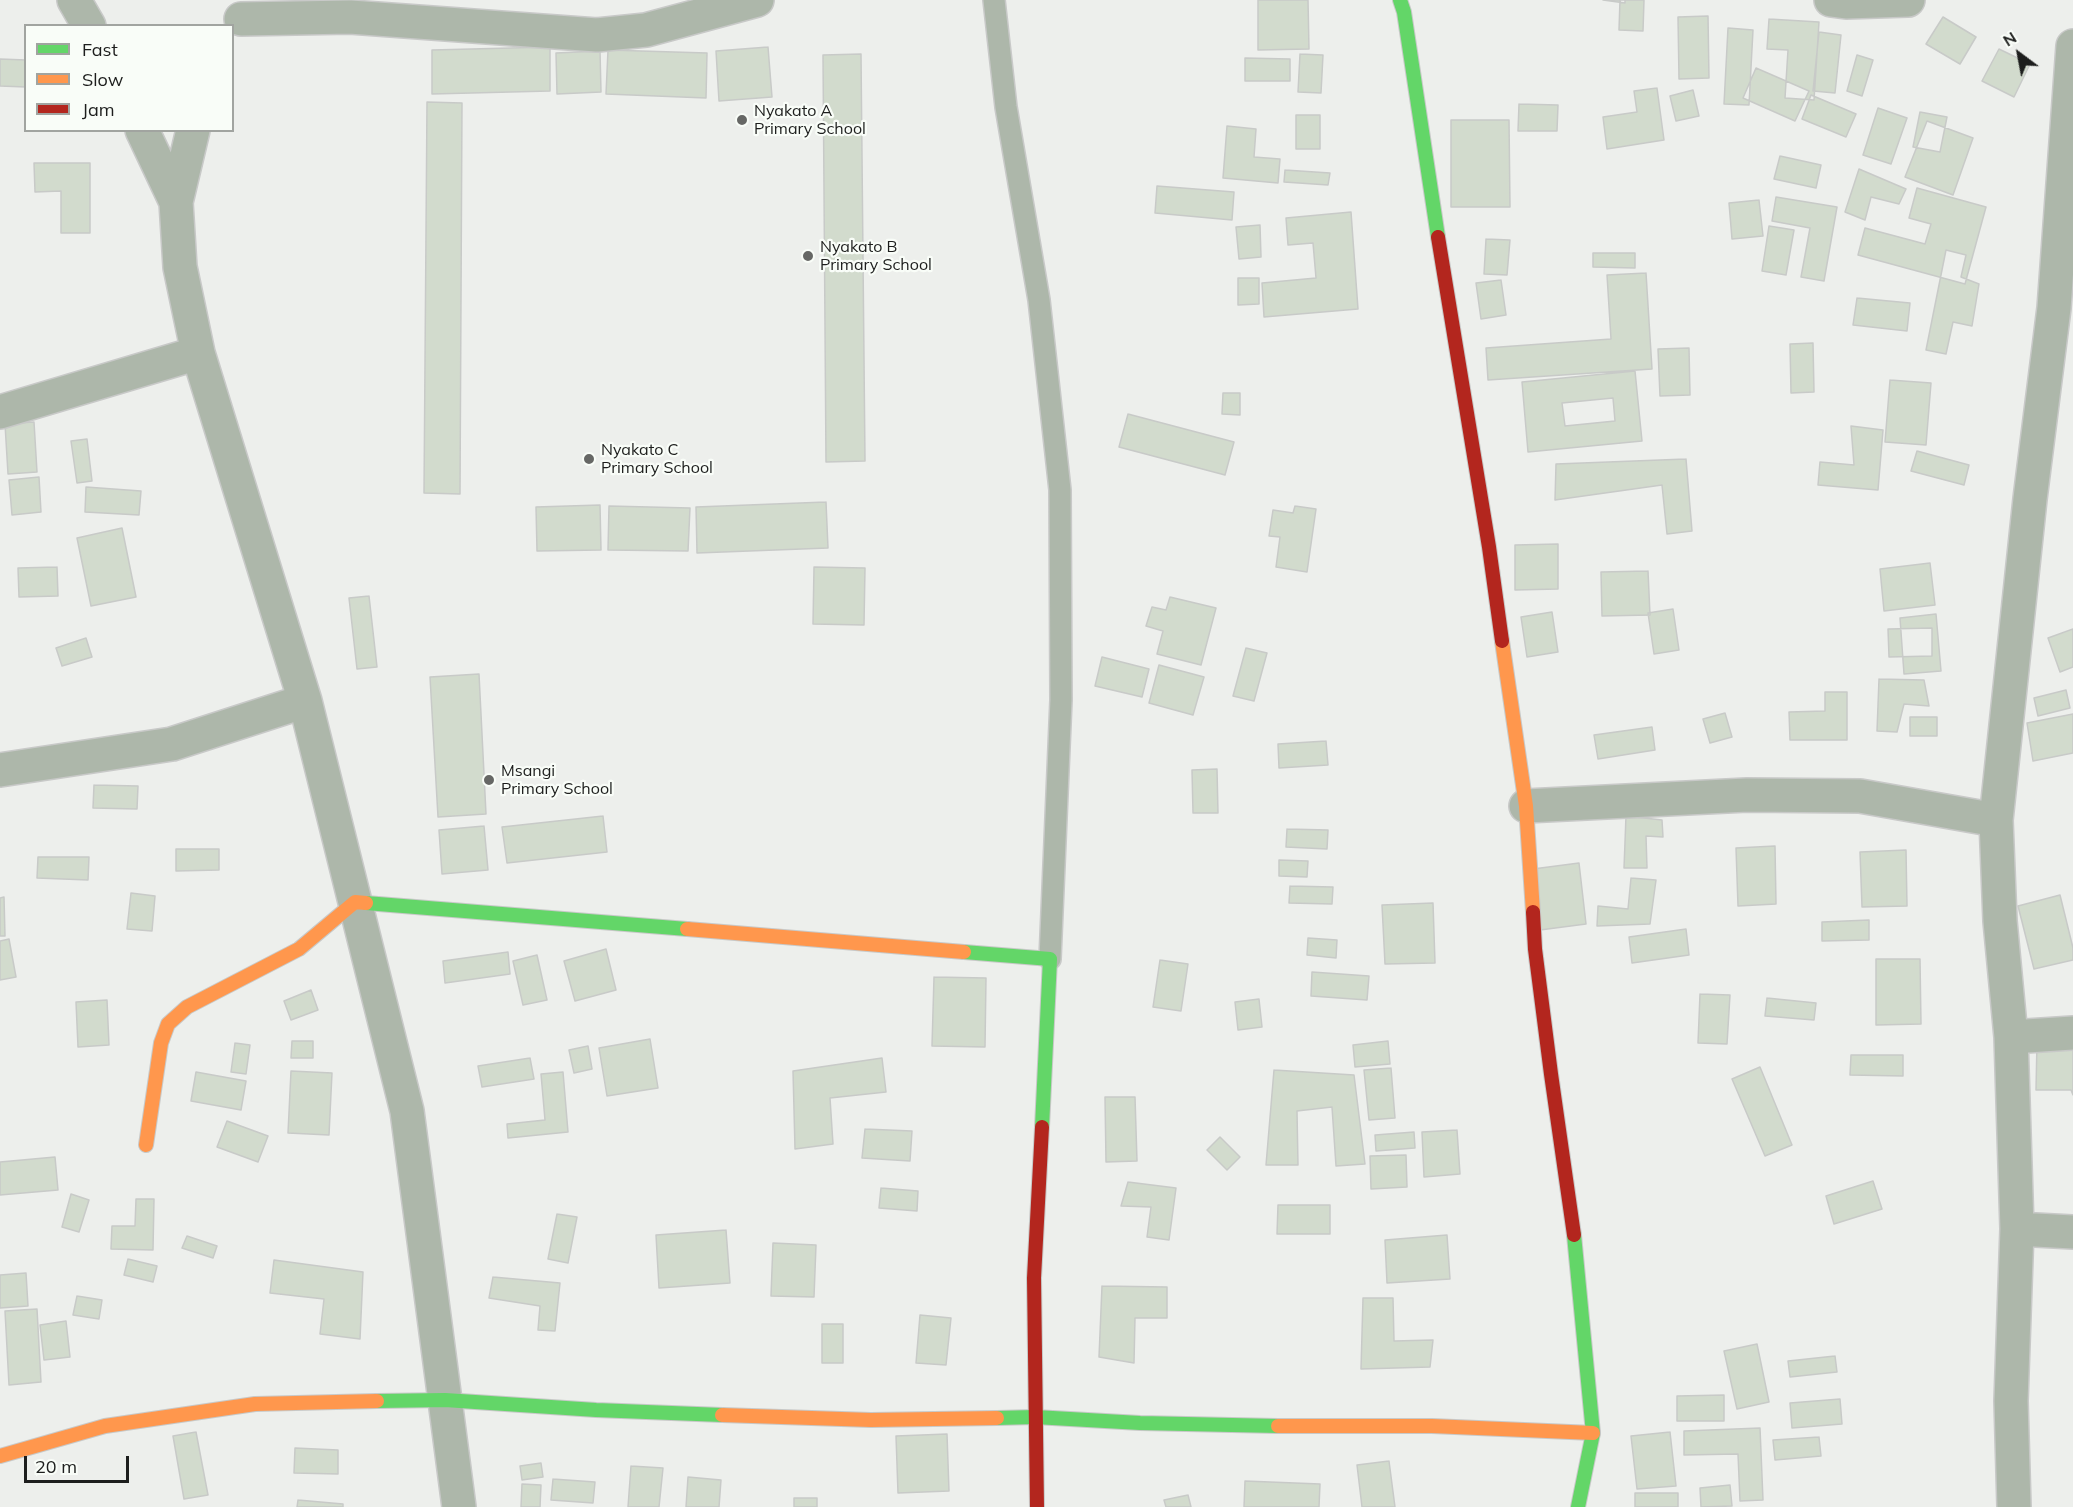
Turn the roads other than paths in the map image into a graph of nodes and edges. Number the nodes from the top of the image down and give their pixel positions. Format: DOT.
graph roads {
  1 [pos="74,0"];
  2 [pos="757,0"];
  3 [pos="994,0"];
  4 [pos="1400,0"];
  5 [pos="1831,0"];
  6 [pos="1908,0"];
  7 [pos="239,19"];
  8 [pos="87,24"];
  9 [pos="2073,46"];
  10 [pos="143,132"];
  11 [pos="193,132"];
  12 [pos="176,202"];
  13 [pos="198,352"];
  14 [pos="0,412"];
  15 [pos="305,701"];
  16 [pos="0,770"];
  17 [pos="1526,806"];
  18 [pos="1996,820"];
  19 [pos="355,902"];
  20 [pos="1050,959"];
  21 [pos="2073,1033"];
  22 [pos="2011,1037"];
  23 [pos="146,1145"];
  24 [pos="2017,1229"];
  25 [pos="2073,1232"];
  26 [pos="445,1400"];
  27 [pos="1035,1417"];
  28 [pos="1593,1433"];
  29 [pos="0,1456"];
  30 [pos="459,1507"];
  31 [pos="1037,1507"];
  32 [pos="1578,1507"];
  33 [pos="2014,1507"];
  1 -- 8 [label="street"];
  2 -- 7 [label="street"];
  3 -- 20 [label="lane"];
  4 -- 17 [label="street"];
  5 -- 6 [label="street"];
  9 -- 18 [label="street"];
  10 -- 12 [label="street"];
  11 -- 12 [label="street"];
  12 -- 13 [label="street"];
  13 -- 14 [label="street"];
  13 -- 15 [label="street"];
  15 -- 16 [label="street"];
  15 -- 19 [label="street"];
  17 -- 18 [label="street"];
  17 -- 28 [label="street"];
  18 -- 22 [label="street"];
  19 -- 20 [label="street"];
  19 -- 23 [label="street"];
  19 -- 26 [label="street"];
  20 -- 27 [label="street"];
  21 -- 22 [label="street"];
  22 -- 24 [label="street"];
  24 -- 25 [label="street"];
  24 -- 33 [label="street"];
  26 -- 27 [label="street"];
  26 -- 29 [label="street"];
  26 -- 30 [label="street"];
  27 -- 28 [label="street"];
  27 -- 31 [label="street"];
  28 -- 32 [label="street"];
}
